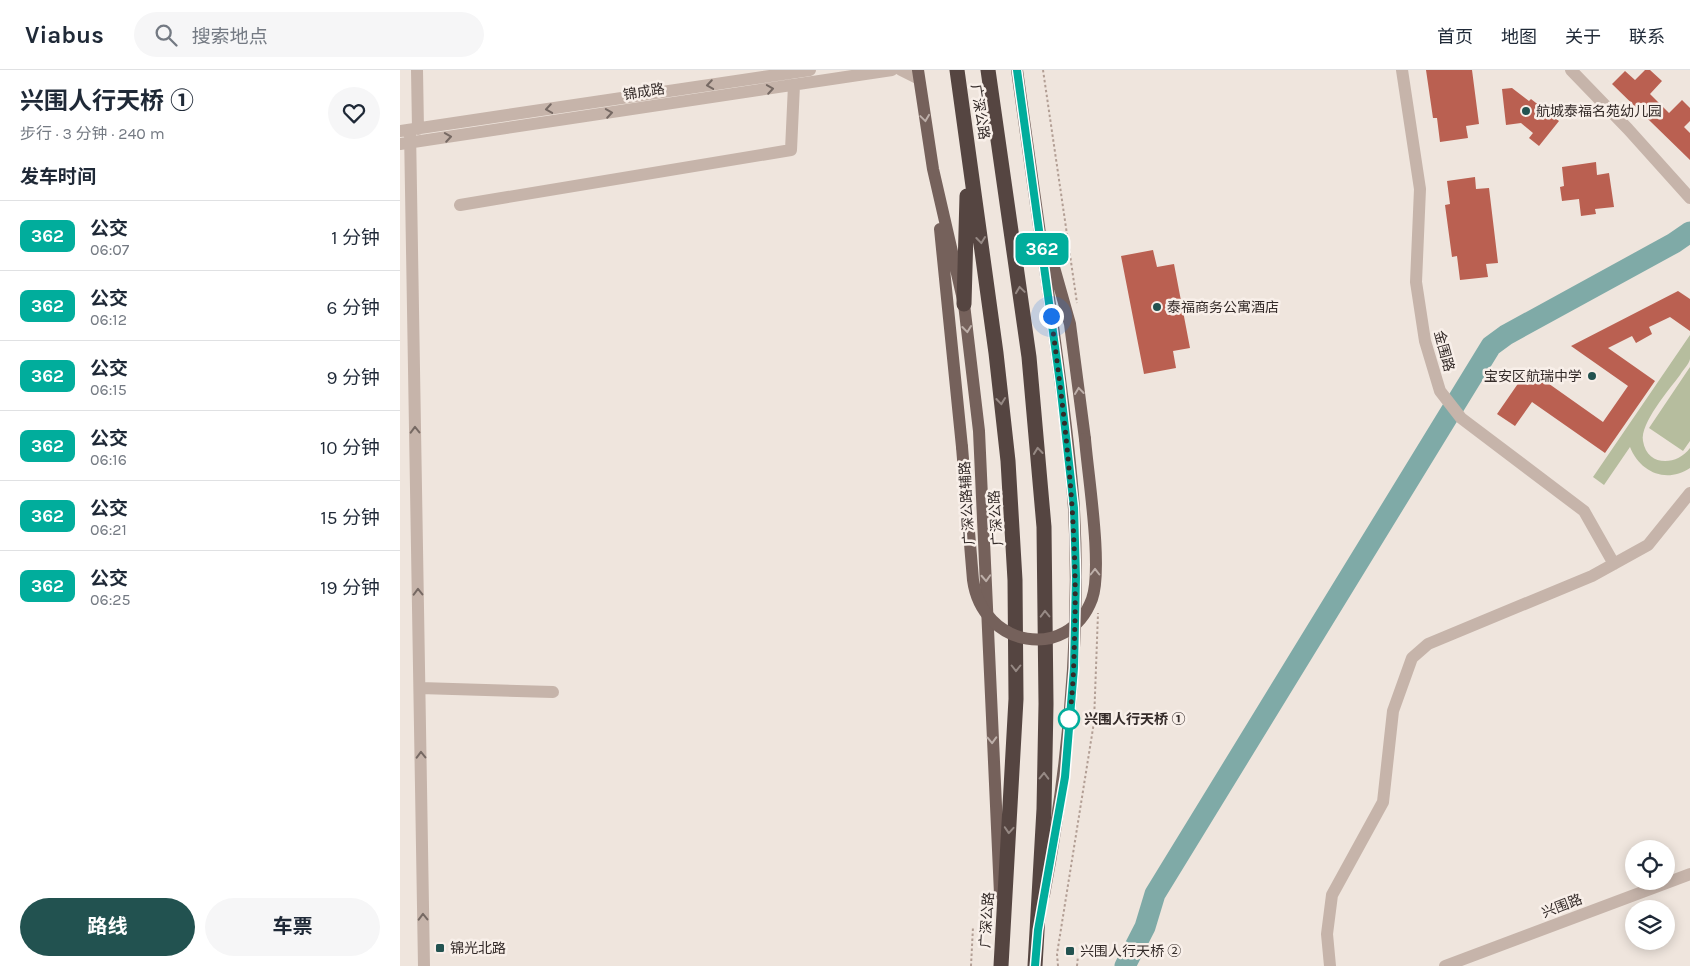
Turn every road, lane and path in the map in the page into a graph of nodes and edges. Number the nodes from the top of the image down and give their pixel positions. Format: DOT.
graph roads {
  1 [pos="417,70"];
  2 [pos="810,70"];
  3 [pos="892,70"];
  4 [pos="901,70"];
  5 [pos="958,70"];
  6 [pos="988,70"];
  7 [pos="1402,70"];
  8 [pos="1571,70"];
  9 [pos="1017,71"];
  10 [pos="918,75"];
  11 [pos="794,85"];
  12 [pos="967,127"];
  13 [pos="409,130"];
  14 [pos="405,144"];
  15 [pos="933,170"];
  16 [pos="1034,197"];
  17 [pos="1690,198"];
  18 [pos="460,205"];
  19 [pos="964,304"];
  20 [pos="1690,493"];
  21 [pos="1614,564"];
  22 [pos="420,688"];
  23 [pos="553,692"];
  24 [pos="1690,874"];
  25 [pos="973,927"];
  26 [pos="1038,930"];
  27 [pos="1002,939"];
  28 [pos="1078,956"];
  29 [pos="424,966"];
  30 [pos="971,966"];
  31 [pos="1001,966"];
  32 [pos="1035,966"];
  33 [pos="1077,966"];
  34 [pos="1330,966"];
  35 [pos="1445,966"];
  1 -- 13 [label="street"];
  2 -- 13 [label="street, 锦成路, one-way"];
  3 -- 11 [label="street, 锦成路"];
  4 -- 10 [label="street"];
  5 -- 12 [label="highway, 广深公路"];
  26 -- 6 [label="highway, 广深公路, one-way"];
  7 -- 21 [label="street, 金围路"];
  8 -- 17 [label="street"];
  9 -- 16 [label="main road"];
  10 -- 15 [label="main road, 广深公路辅路, one-way"];
  14 -- 11 [label="street, 锦成路, one-way"];
  11 -- 18 [label="street"];
  12 -- 19 [label="highway"];
  12 -- 27 [label="highway, 广深公路, one-way"];
  13 -- 14 [label="street"];
  22 -- 14 [label="street, one-way"];
  15 -- 16 [label="main road, one-way, bridge"];
  15 -- 19 [label="main road, 广深公路辅路"];
  16 -- 26 [label="main road"];
  19 -- 27 [label="main road, 广深公路辅路, one-way"];
  20 -- 21 [label="street"];
  21 -- 34 [label="street"];
  22 -- 23 [label="street"];
  29 -- 22 [label="street, one-way"];
  24 -- 35 [label="street, 兴围路"];
  25 -- 30 [label="path"];
  26 -- 32 [label="highway, 广深公路"];
  27 -- 31 [label="highway, 广深公路"];
  28 -- 33 [label="path"];
}
